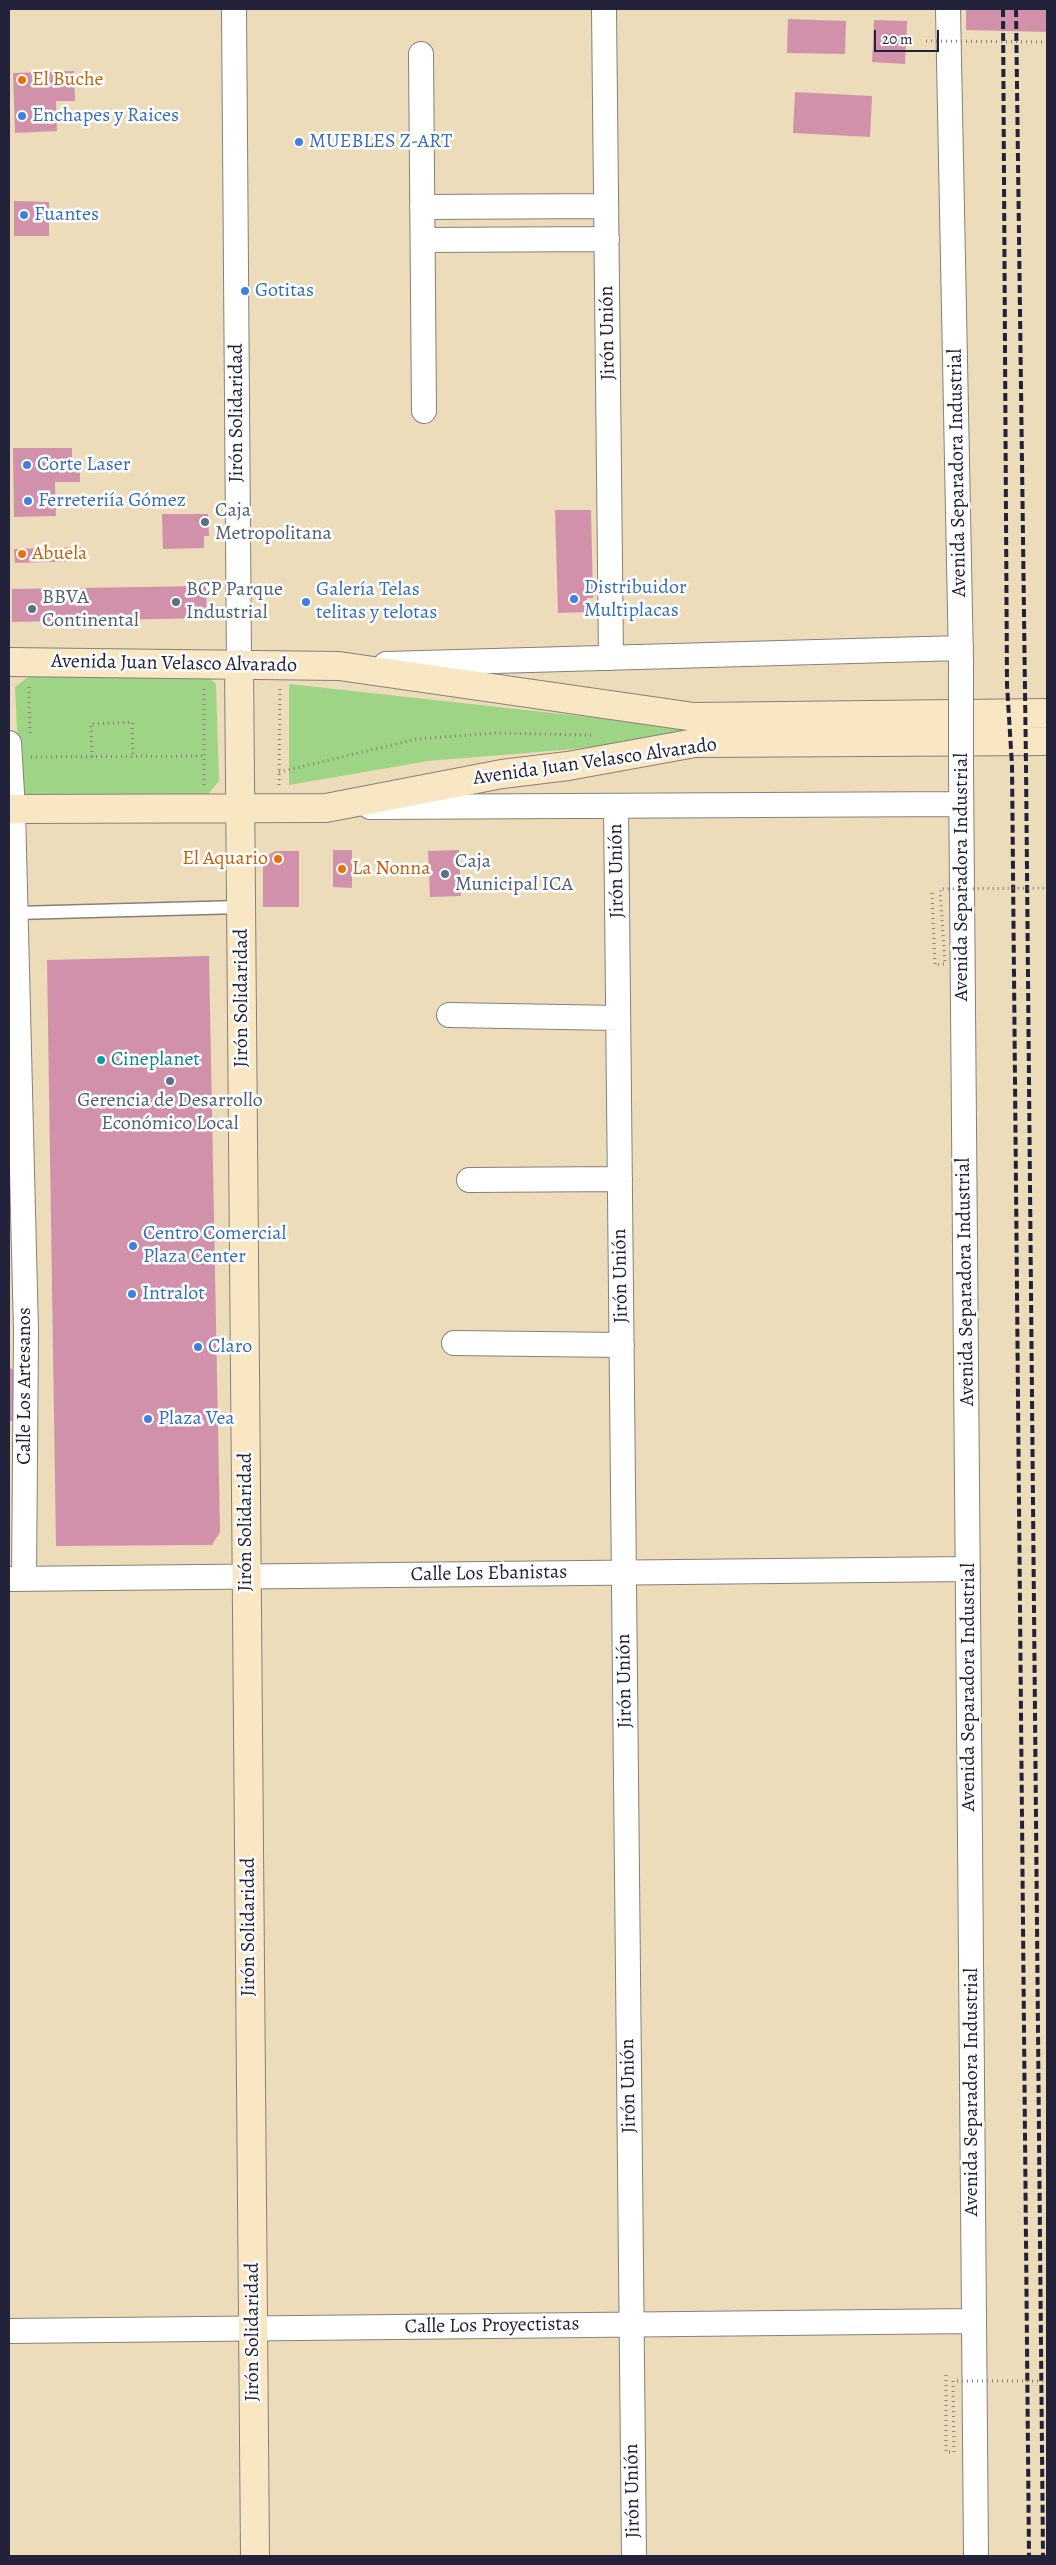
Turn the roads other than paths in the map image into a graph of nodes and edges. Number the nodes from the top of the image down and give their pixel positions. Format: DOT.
graph roads {
  1 [pos="234,9"];
  2 [pos="604,9"];
  3 [pos="948,9"];
  4 [pos="421,54"];
  5 [pos="606,206"];
  6 [pos="422,207"];
  7 [pos="606,239"];
  8 [pos="422,240"];
  9 [pos="424,411"];
  10 [pos="961,655"];
  11 [pos="612,658"];
  12 [pos="9,662"];
  13 [pos="239,664"];
  14 [pos="339,666"];
  15 [pos="1047,713"];
  16 [pos="1047,741"];
  17 [pos="9,743"];
  18 [pos="961,804"];
  19 [pos="616,806"];
  20 [pos="240,808"];
  21 [pos="326,808"];
  22 [pos="11,809"];
  23 [pos="241,907"];
  24 [pos="16,914"];
  25 [pos="13,958"];
  26 [pos="449,1015"];
  27 [pos="618,1018"];
  28 [pos="620,1179"];
  29 [pos="469,1180"];
  30 [pos="17,1332"];
  31 [pos="454,1343"];
  32 [pos="622,1345"];
  33 [pos="968,1569"];
  34 [pos="624,1572"];
  35 [pos="247,1576"];
  36 [pos="17,1579"];
  37 [pos="974,2321"];
  38 [pos="632,2324"];
  39 [pos="253,2328"];
  40 [pos="9,2331"];
  41 [pos="254,2556"];
  42 [pos="634,2556"];
  43 [pos="976,2556"];
  1 -- 13 [label="street, Jirón Solidaridad"];
  2 -- 5 [label="street, Jirón Unión"];
  3 -- 10 [label="street, Avenida Separadora Industrial"];
  4 -- 6 [label="street"];
  5 -- 6 [label="street"];
  5 -- 7 [label="street, Jirón Unión"];
  6 -- 8 [label="street"];
  7 -- 8 [label="street"];
  7 -- 11 [label="street, Jirón Unión"];
  8 -- 9 [label="street"];
  10 -- 11 [label="street, Avenida Juan Velasco Alvarado"];
  10 -- 18 [label="street, Avenida Separadora Industrial, bridge"];
  11 -- 14 [label="street, Avenida Juan Velasco Alvarado"];
  12 -- 13 [label="main road, Avenida Juan Velasco Alvarado"];
  13 -- 14 [label="main road, Avenida Juan Velasco Alvarado"];
  13 -- 20 [label="main road, Jirón Solidaridad"];
  14 -- 15 [label="main road, Avenida Juan Velasco Alvarado"];
  16 -- 21 [label="main road, Avenida Juan Velasco Alvarado"];
  17 -- 22 [label="street, Calle Los Artesanos"];
  18 -- 19 [label="street, Avenida Juan Velasco Alvarado"];
  18 -- 33 [label="street, Avenida Separadora Industrial"];
  19 -- 21 [label="street, Avenida Juan Velasco Alvarado"];
  19 -- 27 [label="street, Jirón Unión"];
  20 -- 21 [label="main road, Avenida Juan Velasco Alvarado"];
  20 -- 22 [label="main road, Avenida Juan Velasco Alvarado"];
  20 -- 23 [label="main road, Jirón Solidaridad"];
  22 -- 24 [label="street, Calle Los Artesanos"];
  23 -- 24 [label="lane"];
  23 -- 35 [label="main road, Jirón Solidaridad"];
  24 -- 25 [label="street, Calle Los Artesanos"];
  25 -- 30 [label="street, Calle Los Artesanos"];
  26 -- 27 [label="street"];
  27 -- 28 [label="street, Jirón Unión"];
  28 -- 29 [label="street"];
  28 -- 32 [label="street, Jirón Unión"];
  30 -- 36 [label="street, Calle Los Artesanos"];
  31 -- 32 [label="street"];
  32 -- 34 [label="street, Jirón Unión"];
  33 -- 34 [label="street, Calle Los Ebanistas"];
  33 -- 37 [label="street, Avenida Separadora Industrial"];
  34 -- 35 [label="street, Calle Los Ebanistas"];
  34 -- 38 [label="street, Jirón Unión"];
  35 -- 36 [label="street, Calle Los Ebanistas"];
  35 -- 39 [label="main road, Jirón Solidaridad"];
  37 -- 38 [label="street, Calle Los Proyectistas"];
  37 -- 43 [label="street, Avenida Separadora Industrial"];
  38 -- 39 [label="street, Calle Los Proyectistas"];
  38 -- 42 [label="street, Jirón Unión"];
  39 -- 40 [label="street, Calle Los Proyectistas"];
  39 -- 41 [label="main road, Jirón Solidaridad"];
}
